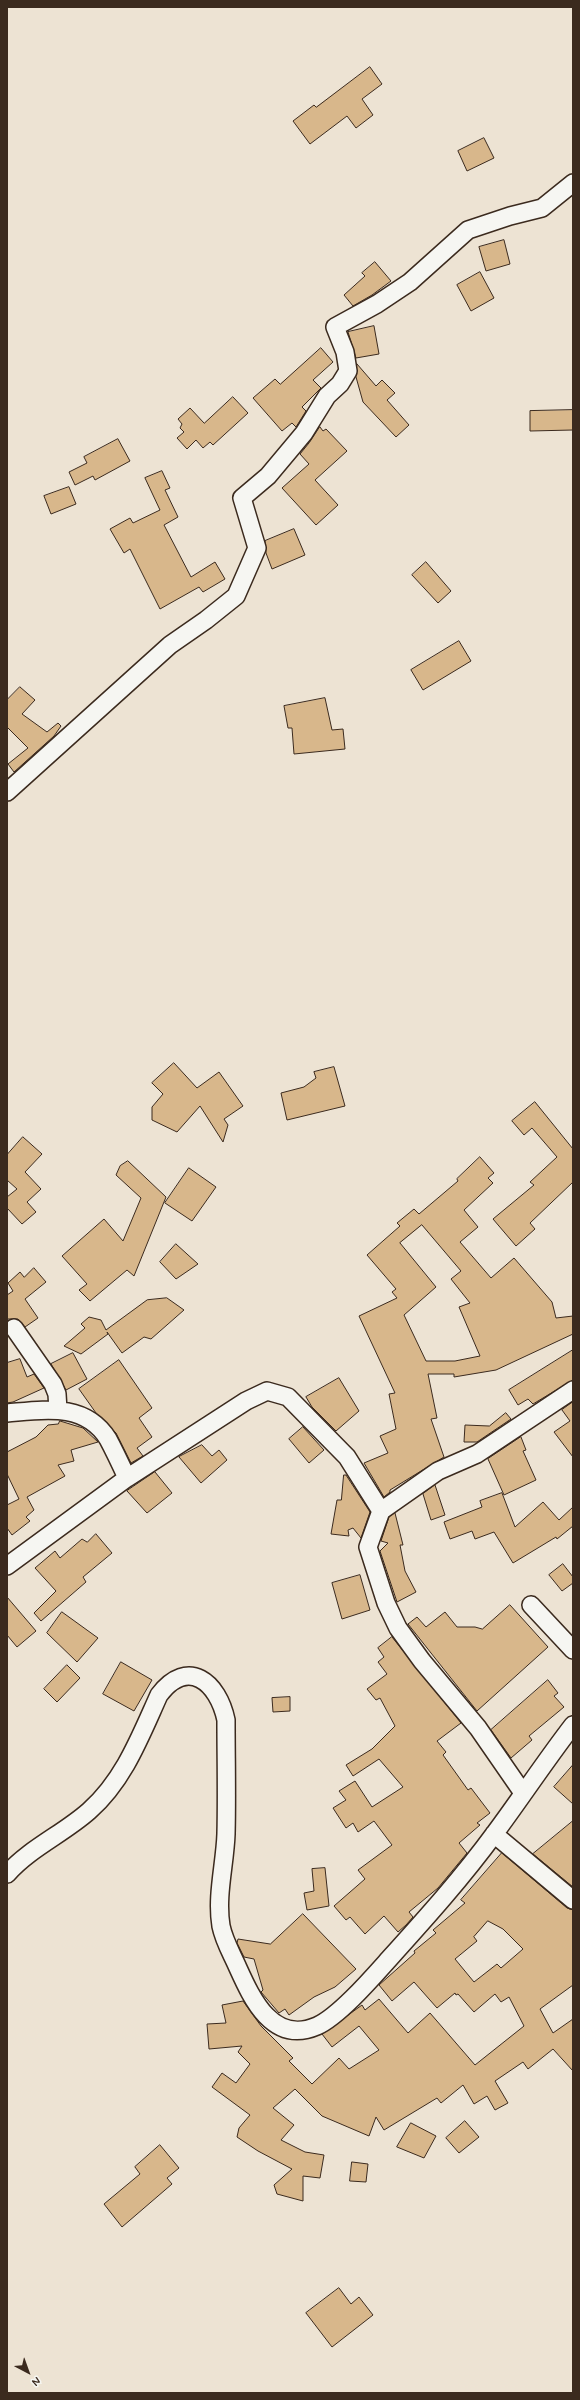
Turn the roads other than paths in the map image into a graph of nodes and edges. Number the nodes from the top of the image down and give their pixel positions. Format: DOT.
graph roads {
  1 [pos="573,184"];
  2 [pos="7,792"];
  3 [pos="14,1328"];
  4 [pos="573,1390"];
  5 [pos="58,1410"];
  6 [pos="7,1413"];
  7 [pos="127,1478"];
  8 [pos="381,1511"];
  9 [pos="7,1566"];
  10 [pos="531,1606"];
  11 [pos="573,1650"];
  12 [pos="573,1725"];
  13 [pos="523,1793"];
  14 [pos="494,1834"];
  15 [pos="7,1874"];
  16 [pos="573,1900"];
  1 -- 2 [label="street"];
  3 -- 5 [label="street"];
  4 -- 8 [label="street"];
  5 -- 6 [label="street"];
  5 -- 7 [label="street"];
  7 -- 8 [label="street"];
  7 -- 9 [label="street"];
  8 -- 13 [label="street"];
  10 -- 11 [label="street"];
  12 -- 13 [label="street"];
  13 -- 14 [label="street"];
  14 -- 15 [label="street"];
  14 -- 16 [label="street"];
}
